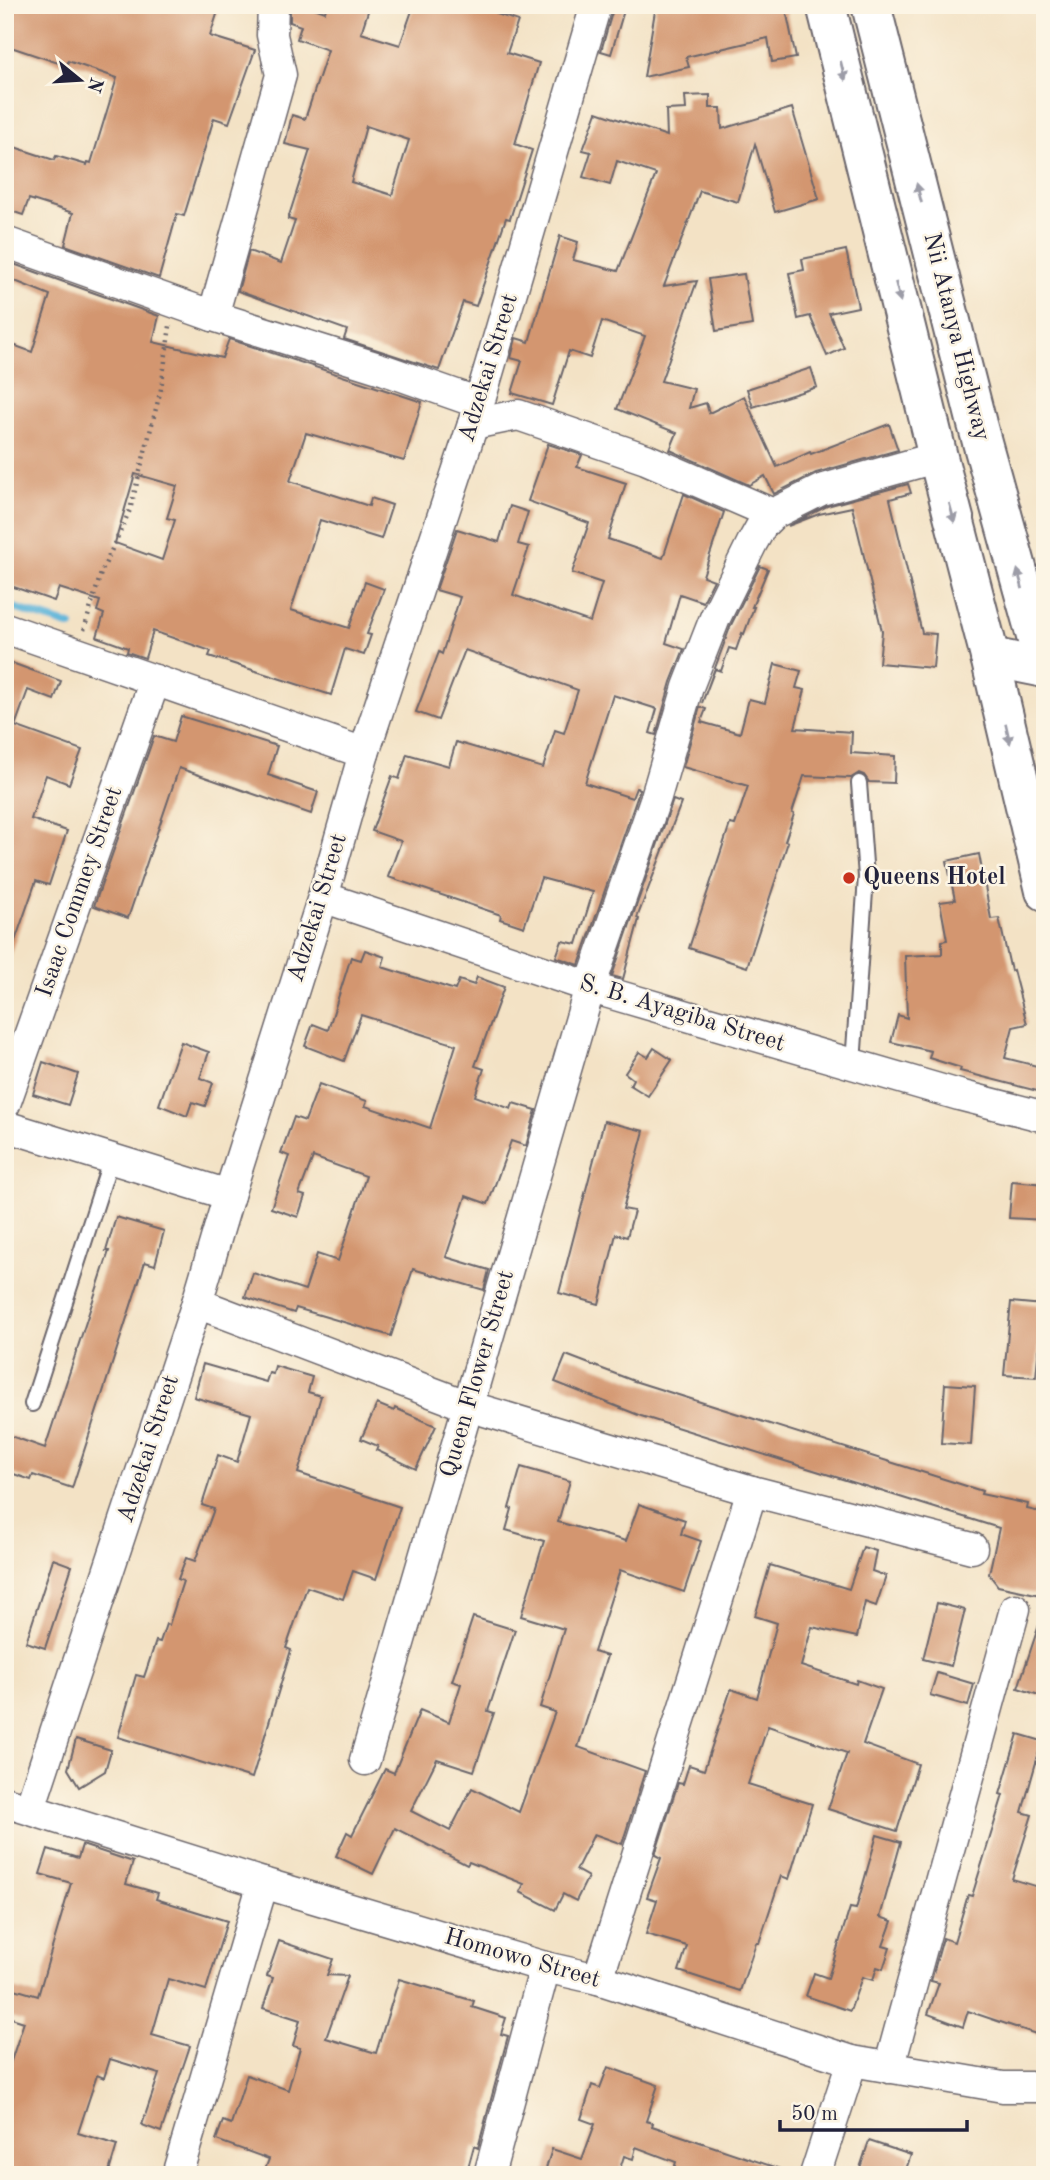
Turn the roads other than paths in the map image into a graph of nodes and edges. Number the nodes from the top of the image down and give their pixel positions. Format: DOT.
graph roads {
  1 [pos="273,5"];
  2 [pos="596,5"];
  3 [pos="826,5"];
  4 [pos="871,5"];
  5 [pos="5,242"];
  6 [pos="213,316"];
  7 [pos="476,413"];
  8 [pos="938,457"];
  9 [pos="773,513"];
  10 [pos="5,628"];
  11 [pos="990,657"];
  12 [pos="1045,668"];
  13 [pos="155,680"];
  14 [pos="364,753"];
  15 [pos="859,783"];
  16 [pos="1045,891"];
  17 [pos="323,897"];
  18 [pos="590,987"];
  19 [pos="853,1064"];
  20 [pos="5,1104"];
  21 [pos="1045,1117"];
  22 [pos="5,1126"];
  23 [pos="111,1159"];
  24 [pos="229,1195"];
  25 [pos="197,1303"];
  26 [pos="32,1404"];
  27 [pos="468,1406"];
  28 [pos="752,1491"];
  29 [pos="972,1548"];
  30 [pos="1015,1609"];
  31 [pos="365,1760"];
  32 [pos="18,1805"];
  33 [pos="262,1883"];
  34 [pos="545,1966"];
  35 [pos="598,1979"];
  36 [pos="852,2061"];
  37 [pos="890,2068"];
  38 [pos="1045,2087"];
  39 [pos="177,2175"];
  40 [pos="489,2175"];
  41 [pos="815,2175"];
  1 -- 6 [label="street"];
  2 -- 7 [label="street, Adzekai Street"];
  3 -- 8 [label="main road, one-way"];
  12 -- 4 [label="main road, Nii Atanya Highway, one-way"];
  5 -- 6 [label="street"];
  6 -- 7 [label="street"];
  7 -- 9 [label="street"];
  7 -- 14 [label="street, Adzekai Street"];
  8 -- 9 [label="street"];
  8 -- 11 [label="main road, one-way"];
  9 -- 18 [label="street, Queen Flower Street"];
  10 -- 13 [label="street"];
  11 -- 12 [label="main road"];
  11 -- 16 [label="main road, one-way"];
  13 -- 14 [label="street"];
  13 -- 20 [label="street, Isaac Commey Street"];
  14 -- 17 [label="street, Adzekai Street"];
  15 -- 19 [label="lane"];
  17 -- 18 [label="street, S. B. Ayagiba Street"];
  17 -- 24 [label="street, Adzekai Street"];
  18 -- 19 [label="street, S. B. Ayagiba Street"];
  18 -- 27 [label="street, Queen Flower Street"];
  19 -- 21 [label="street, S. B. Ayagiba Street"];
  22 -- 23 [label="street"];
  23 -- 24 [label="street"];
  23 -- 26 [label="lane"];
  24 -- 25 [label="street, Adzekai Street"];
  25 -- 27 [label="street"];
  25 -- 32 [label="street, Adzekai Street"];
  27 -- 28 [label="street"];
  27 -- 31 [label="street, Queen Flower Street"];
  28 -- 29 [label="street"];
  28 -- 35 [label="street"];
  30 -- 37 [label="street"];
  32 -- 33 [label="street, Homowo Street"];
  33 -- 34 [label="street, Homowo Street"];
  33 -- 39 [label="street"];
  34 -- 35 [label="street, Homowo Street"];
  34 -- 40 [label="street"];
  35 -- 36 [label="street, Homowo Street"];
  36 -- 37 [label="street, Homowo Street"];
  36 -- 41 [label="street"];
  37 -- 38 [label="street, Homowo Street"];
}
